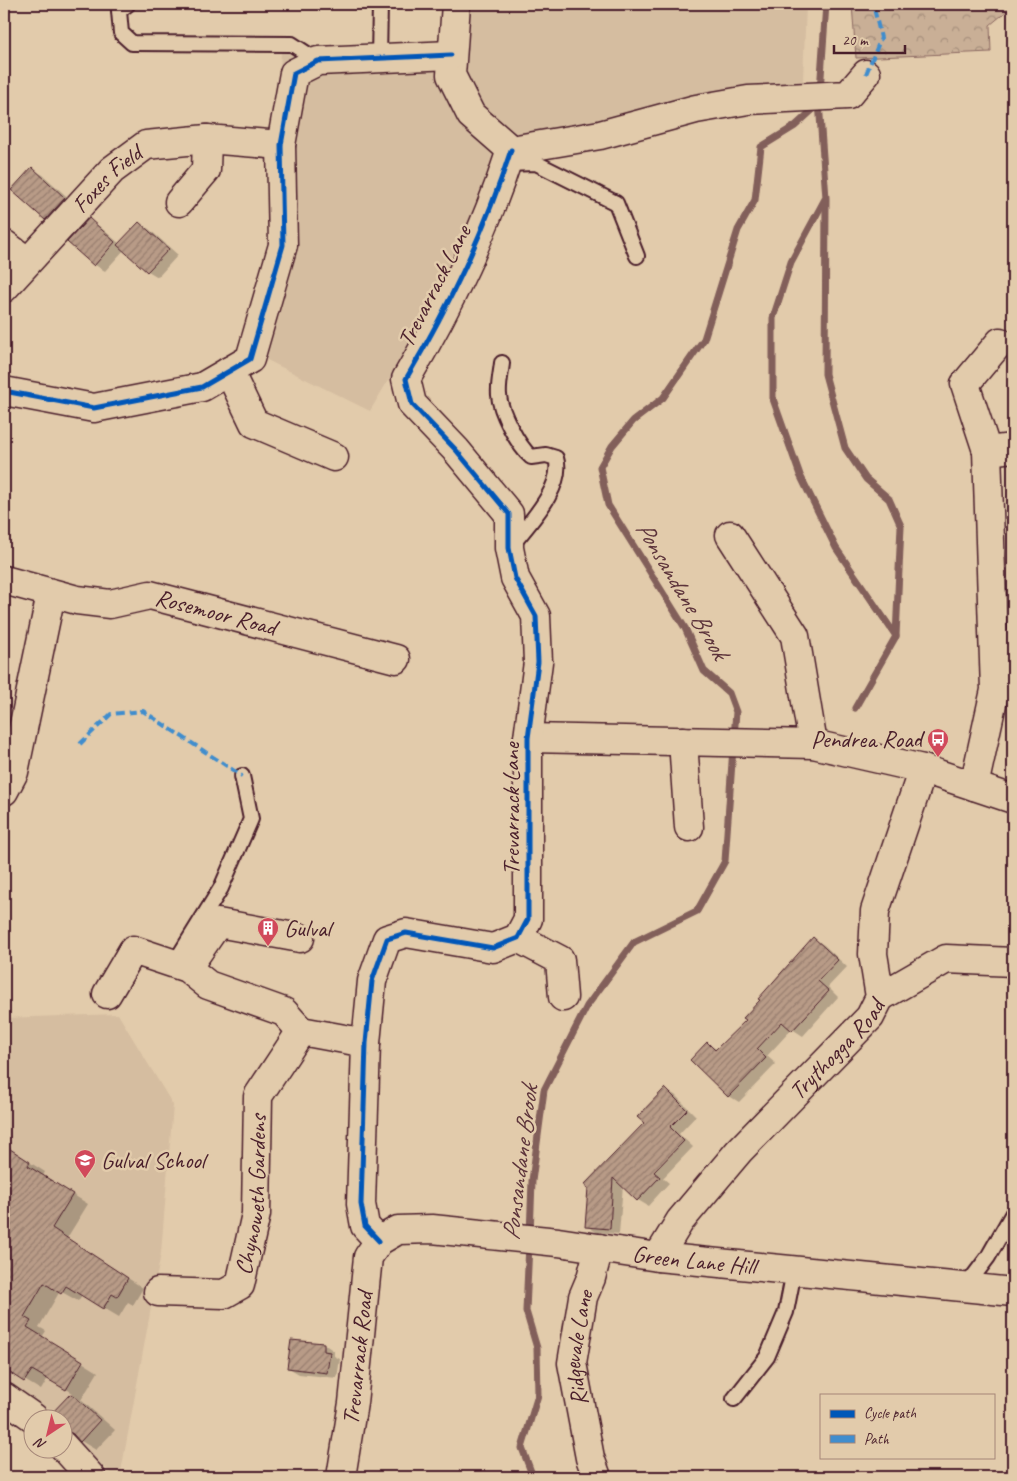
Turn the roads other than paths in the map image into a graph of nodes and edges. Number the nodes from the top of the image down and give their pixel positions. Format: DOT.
graph roads {
  1 [pos="128,4"];
  2 [pos="380,4"];
  3 [pos="456,4"];
  4 [pos="451,55"];
  5 [pos="379,58"];
  6 [pos="318,61"];
  7 [pos="866,74"];
  8 [pos="207,139"];
  9 [pos="281,145"];
  10 [pos="508,157"];
  11 [pos="179,202"];
  12 [pos="4,244"];
  13 [pos="636,256"];
  14 [pos="27,261"];
  15 [pos="4,288"];
  16 [pos="1000,342"];
  17 [pos="502,363"];
  18 [pos="229,371"];
  19 [pos="4,391"];
  20 [pos="1000,449"];
  21 [pos="334,457"];
  22 [pos="730,535"];
  23 [pos="509,548"];
  24 [pos="4,580"];
  25 [pos="51,594"];
  26 [pos="396,659"];
  27 [pos="528,738"];
  28 [pos="683,741"];
  29 [pos="813,744"];
  30 [pos="923,769"];
  31 [pos="242,776"];
  32 [pos="7,778"];
  33 [pos="974,786"];
  34 [pos="1013,799"];
  35 [pos="689,827"];
  36 [pos="300,938"];
  37 [pos="518,938"];
  38 [pos="1013,962"];
  39 [pos="180,966"];
  40 [pos="108,994"];
  41 [pos="564,997"];
  42 [pos="880,997"];
  43 [pos="301,1031"];
  44 [pos="366,1042"];
  45 [pos="1013,1213"];
  46 [pos="379,1241"];
  47 [pos="599,1248"];
  48 [pos="658,1257"];
  49 [pos="794,1271"];
  50 [pos="964,1289"];
  51 [pos="158,1292"];
  52 [pos="1013,1292"];
  53 [pos="4,1397"];
  54 [pos="734,1399"];
  55 [pos="22,1410"];
  56 [pos="72,1456"];
  57 [pos="91,1477"];
  58 [pos="342,1477"];
  59 [pos="597,1477"];
  1 -- 6 [label="lane"];
  2 -- 5 [label="lane"];
  3 -- 4 [label="street"];
  4 -- 5 [label="street"];
  4 -- 10 [label="street"];
  5 -- 6 [label="street"];
  6 -- 9 [label="street"];
  7 -- 10 [label="street"];
  8 -- 9 [label="street, Foxes Field"];
  8 -- 11 [label="street"];
  8 -- 14 [label="street, Foxes Field"];
  9 -- 18 [label="street"];
  10 -- 13 [label="lane"];
  10 -- 23 [label="street, Trevarrack Lane"];
  12 -- 14 [label="street"];
  14 -- 15 [label="street, Foxes Field"];
  16 -- 20 [label="street"];
  17 -- 23 [label="lane"];
  18 -- 19 [label="street"];
  18 -- 21 [label="street"];
  20 -- 33 [label="street"];
  22 -- 29 [label="street"];
  23 -- 27 [label="street, Trevarrack Lane"];
  24 -- 25 [label="street, Rosemoor Road"];
  25 -- 26 [label="street, Rosemoor Road"];
  25 -- 32 [label="street"];
  27 -- 28 [label="street"];
  27 -- 37 [label="street, Trevarrack Lane"];
  28 -- 29 [label="street"];
  28 -- 35 [label="street"];
  29 -- 30 [label="street"];
  30 -- 33 [label="street"];
  30 -- 42 [label="street, Trythogga Road"];
  31 -- 39 [label="lane"];
  33 -- 34 [label="street"];
  36 -- 39 [label="street"];
  37 -- 41 [label="street"];
  37 -- 44 [label="street"];
  38 -- 42 [label="street"];
  39 -- 40 [label="street"];
  39 -- 43 [label="street"];
  42 -- 48 [label="street, Trythogga Road"];
  43 -- 44 [label="street"];
  43 -- 51 [label="street, Chynoweth Gardens"];
  44 -- 46 [label="street"];
  45 -- 50 [label="lane"];
  46 -- 47 [label="street, Green Lane Hill"];
  46 -- 58 [label="street, Trevarrack Road"];
  47 -- 48 [label="street, Green Lane Hill"];
  47 -- 59 [label="street, Ridgevale Lane"];
  48 -- 49 [label="street, Green Lane Hill"];
  49 -- 50 [label="street, Green Lane Hill"];
  49 -- 54 [label="lane"];
  50 -- 52 [label="street, Green Lane Hill"];
  53 -- 55 [label="street"];
  56 -- 57 [label="street"];
}
